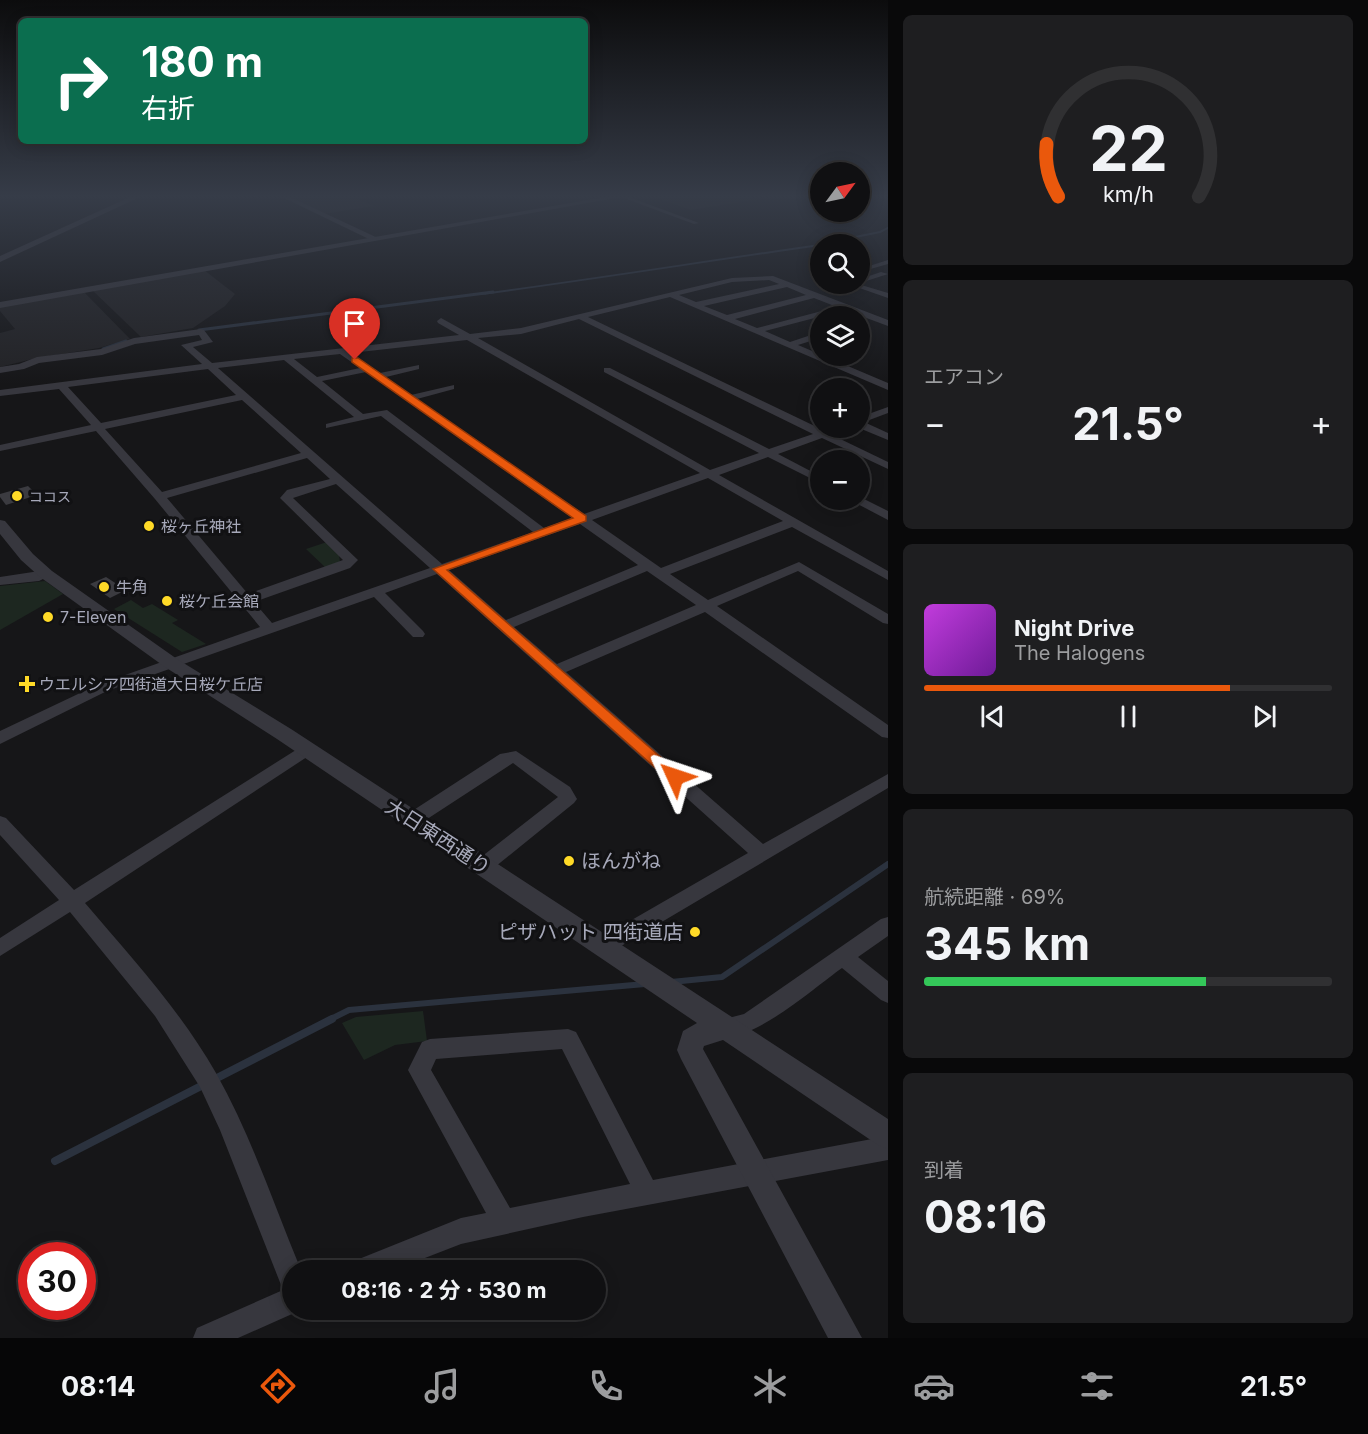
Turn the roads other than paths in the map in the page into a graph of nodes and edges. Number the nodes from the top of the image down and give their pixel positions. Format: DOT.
graph roads {
  1 [pos="260,259"];
  2 [pos="888,262"];
  3 [pos="886,274"];
  4 [pos="870,278"];
  5 [pos="787,285"];
  6 [pos="870,290"];
  7 [pos="672,295"];
  8 [pos="814,295"];
  9 [pos="888,296"];
  10 [pos="695,304"];
  11 [pos="0,305"];
  12 [pos="842,306"];
  13 [pos="810,316"];
  14 [pos="581,317"];
  15 [pos="870,317"];
  16 [pos="727,318"];
  17 [pos="876,319"];
  18 [pos="441,321"];
  19 [pos="870,321"];
  20 [pos="888,323"];
  21 [pos="756,331"];
  22 [pos="470,337"];
  23 [pos="810,338"];
  24 [pos="789,345"];
  25 [pos="342,351"];
  26 [pos="286,357"];
  27 [pos="209,367"];
  28 [pos="416,367"];
  29 [pos="15,368"];
  30 [pos="368,369"];
  31 [pos="0,370"];
  32 [pos="607,370"];
  33 [pos="64,373"];
  34 [pos="379,376"];
  35 [pos="315,380"];
  36 [pos="450,387"];
  37 [pos="888,387"];
  38 [pos="20,390"];
  39 [pos="0,393"];
  40 [pos="243,396"];
  41 [pos="410,398"];
  42 [pos="888,410"];
  43 [pos="362,418"];
  44 [pos="870,418"];
  45 [pos="330,426"];
  46 [pos="98,427"];
  47 [pos="870,427"];
  48 [pos="810,428"];
  49 [pos="888,437"];
  50 [pos="811,438"];
  51 [pos="830,438"];
  52 [pos="0,448"];
  53 [pos="768,453"];
  54 [pos="309,454"];
  55 [pos="888,466"];
  56 [pos="709,474"];
  57 [pos="810,475"];
  58 [pos="338,480"];
  59 [pos="159,496"];
  60 [pos="870,507"];
  61 [pos="888,516"];
  62 [pos="582,519"];
  63 [pos="793,522"];
  64 [pos="0,524"];
  65 [pos="542,533"];
  66 [pos="439,569"];
  67 [pos="654,569"];
  68 [pos="885,571"];
  69 [pos="46,574"];
  70 [pos="0,581"];
  71 [pos="376,591"];
  72 [pos="245,600"];
  73 [pos="706,606"];
  74 [pos="888,620"];
  75 [pos="504,627"];
  76 [pos="269,629"];
  77 [pos="418,634"];
  78 [pos="171,663"];
  79 [pos="555,671"];
  80 [pos="888,733"];
  81 [pos="0,738"];
  82 [pos="307,749"];
  83 [pos="888,780"];
  84 [pos="412,820"];
  85 [pos="0,823"];
  86 [pos="762,854"];
  87 [pos="483,866"];
  88 [pos="73,902"];
  89 [pos="888,925"];
  90 [pos="604,946"];
  91 [pos="0,948"];
  92 [pos="844,957"];
  93 [pos="888,994"];
  94 [pos="726,1028"];
  95 [pos="888,1135"];
  96 [pos="888,1148"];
  97 [pos="757,1174"];
  98 [pos="646,1193"];
  99 [pos="504,1222"];
  100 [pos="284,1260"];
  101 [pos="389,1260"];
  102 [pos="282,1304"];
  103 [pos="207,1338"];
  104 [pos="846,1338"];
  1 -- 11 [label="street"];
  2 -- 3 [label="street"];
  3 -- 4 [label="street"];
  5 -- 7 [label="street"];
  5 -- 8 [label="street"];
  5 -- 10 [label="street"];
  6 -- 9 [label="street"];
  7 -- 10 [label="street"];
  7 -- 14 [label="street"];
  8 -- 12 [label="street"];
  8 -- 16 [label="street"];
  10 -- 16 [label="street"];
  13 -- 21 [label="street"];
  14 -- 22 [label="street"];
  14 -- 48 [label="street"];
  15 -- 17 [label="street"];
  16 -- 21 [label="street"];
  17 -- 19 [label="street"];
  17 -- 20 [label="street"];
  18 -- 22 [label="street"];
  21 -- 24 [label="street"];
  22 -- 25 [label="street"];
  22 -- 56 [label="street"];
  23 -- 24 [label="street"];
  24 -- 37 [label="street"];
  25 -- 26 [label="street"];
  25 -- 30 [label="street"];
  26 -- 27 [label="street"];
  26 -- 35 [label="street"];
  27 -- 33 [label="street"];
  27 -- 33 [label="street"];
  27 -- 40 [label="street"];
  28 -- 34 [label="street"];
  29 -- 31 [label="street"];
  29 -- 33 [label="street"];
  29 -- 38 [label="street"];
  30 -- 34 [label="street"];
  30 -- 35 [label="street"];
  32 -- 53 [label="street"];
  33 -- 38 [label="street"];
  33 -- 46 [label="street"];
  34 -- 41 [label="street"];
  35 -- 43 [label="street"];
  36 -- 41 [label="street"];
  38 -- 39 [label="street"];
  40 -- 46 [label="street"];
  40 -- 54 [label="street"];
  41 -- 62 [label="street"];
  42 -- 44 [label="street"];
  43 -- 45 [label="street"];
  43 -- 65 [label="street"];
  46 -- 52 [label="street"];
  46 -- 59 [label="street"];
  47 -- 49 [label="street"];
  50 -- 53 [label="street"];
  51 -- 55 [label="street"];
  53 -- 56 [label="street"];
  53 -- 57 [label="street"];
  54 -- 58 [label="street"];
  54 -- 59 [label="street"];
  56 -- 62 [label="street"];
  56 -- 63 [label="street"];
  58 -- 66 [label="street"];
  58 -- 72 [label="street"];
  59 -- 72 [label="street"];
  60 -- 61 [label="street"];
  62 -- 65 [label="street"];
  62 -- 67 [label="street"];
  63 -- 67 [label="street"];
  63 -- 68 [label="street"];
  64 -- 69 [label="street, 大日東西通り"];
  65 -- 66 [label="street"];
  66 -- 71 [label="street"];
  66 -- 75 [label="street"];
  67 -- 73 [label="street"];
  67 -- 75 [label="street"];
  69 -- 70 [label="street"];
  69 -- 78 [label="street, 大日東西通り"];
  71 -- 76 [label="street"];
  71 -- 77 [label="street"];
  72 -- 76 [label="street"];
  73 -- 74 [label="street"];
  73 -- 79 [label="street"];
  73 -- 80 [label="street"];
  75 -- 79 [label="street"];
  76 -- 78 [label="street"];
  78 -- 81 [label="street"];
  78 -- 82 [label="street, 大日東西通り"];
  79 -- 86 [label="street"];
  82 -- 84 [label="street, 大日東西通り"];
  82 -- 88 [label="street"];
  83 -- 86 [label="street"];
  84 -- 87 [label="street, 大日東西通り"];
  84 -- 87 [label="street"];
  85 -- 88 [label="street"];
  86 -- 90 [label="street"];
  87 -- 90 [label="street, 大日東西通り"];
  88 -- 91 [label="street"];
  88 -- 100 [label="street"];
  89 -- 92 [label="street"];
  90 -- 94 [label="street, 大日東西通り"];
  92 -- 93 [label="street"];
  92 -- 94 [label="street"];
  94 -- 95 [label="street, 大日東西通り"];
  94 -- 97 [label="street"];
  96 -- 97 [label="street"];
  97 -- 98 [label="street"];
  97 -- 104 [label="street"];
  98 -- 99 [label="street"];
  98 -- 99 [label="street"];
  99 -- 101 [label="street"];
  102 -- 103 [label="street"];
}
